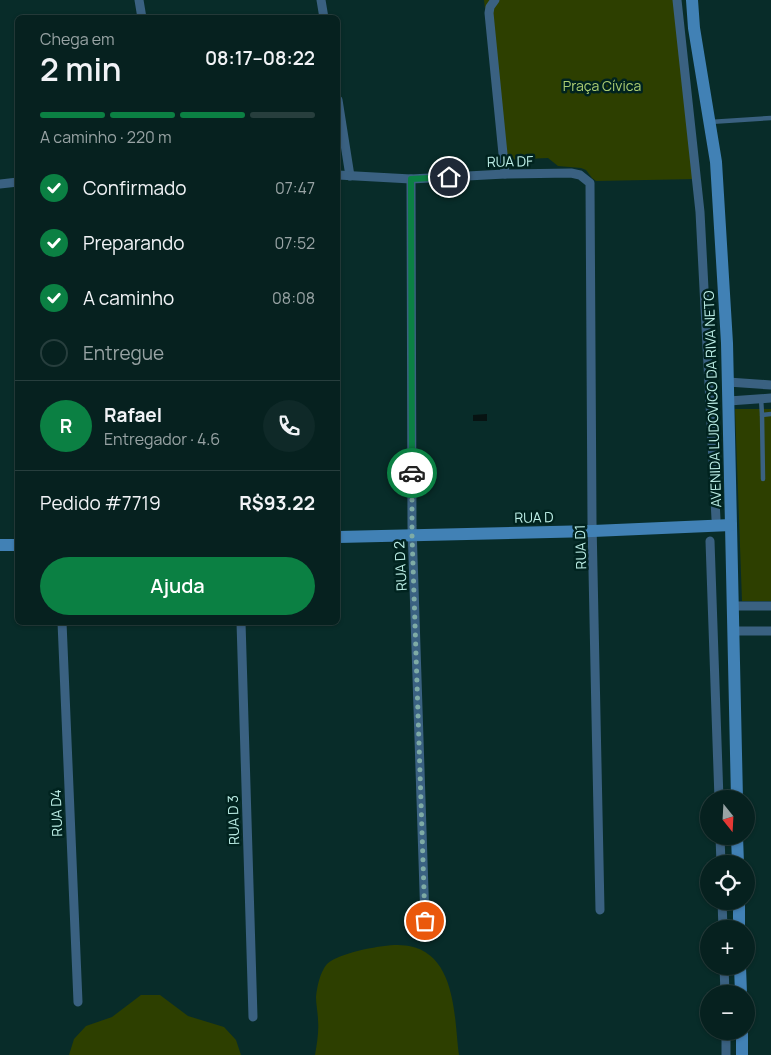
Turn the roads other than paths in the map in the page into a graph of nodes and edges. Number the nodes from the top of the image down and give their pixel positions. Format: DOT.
graph roads {
  1 [pos="139,0"];
  2 [pos="321,0"];
  3 [pos="495,0"];
  4 [pos="677,0"];
  5 [pos="692,0"];
  6 [pos="142,15"];
  7 [pos="324,15"];
  8 [pos="340,113"];
  9 [pos="771,118"];
  10 [pos="709,122"];
  11 [pos="505,174"];
  12 [pos="340,175"];
  13 [pos="350,176"];
  14 [pos="411,179"];
  15 [pos="15,182"];
  16 [pos="590,182"];
  17 [pos="0,184"];
  18 [pos="728,382"];
  19 [pos="771,385"];
  20 [pos="761,398"];
  21 [pos="771,398"];
  22 [pos="729,401"];
  23 [pos="771,414"];
  24 [pos="762,415"];
  25 [pos="762,479"];
  26 [pos="716,519"];
  27 [pos="731,525"];
  28 [pos="593,531"];
  29 [pos="412,535"];
  30 [pos="340,538"];
  31 [pos="710,541"];
  32 [pos="0,545"];
  33 [pos="15,545"];
  34 [pos="733,606"];
  35 [pos="771,606"];
  36 [pos="62,625"];
  37 [pos="241,625"];
  38 [pos="733,631"];
  39 [pos="771,631"];
  40 [pos="718,790"];
  41 [pos="737,790"];
  42 [pos="600,910"];
  43 [pos="425,921"];
  44 [pos="78,1002"];
  45 [pos="253,1017"];
  46 [pos="726,1040"];
  47 [pos="742,1040"];
  48 [pos="726,1055"];
  49 [pos="742,1055"];
  1 -- 6 [label="street"];
  2 -- 7 [label="street"];
  3 -- 11 [label="street"];
  4 -- 26 [label="street"];
  5 -- 10 [label="street, AVENIDA LUDOVICO DA RIVA NETO"];
  8 -- 13 [label="street"];
  9 -- 10 [label="lane"];
  10 -- 18 [label="street, AVENIDA LUDOVICO DA RIVA NETO"];
  11 -- 14 [label="street, RUA DF"];
  11 -- 16 [label="street, RUA DF"];
  12 -- 13 [label="street, RUA DF"];
  13 -- 14 [label="street, RUA DF"];
  14 -- 29 [label="street, RUA D 2"];
  15 -- 17 [label="street"];
  16 -- 28 [label="street, RUA D1"];
  18 -- 19 [label="street"];
  18 -- 22 [label="street, AVENIDA LUDOVICO DA RIVA NETO"];
  20 -- 21 [label="street"];
  20 -- 22 [label="street"];
  20 -- 24 [label="lane"];
  22 -- 27 [label="street, AVENIDA LUDOVICO DA RIVA NETO"];
  23 -- 24 [label="lane"];
  24 -- 25 [label="lane"];
  27 -- 28 [label="street, RUA D"];
  27 -- 34 [label="street, AVENIDA LUDOVICO DA RIVA NETO"];
  28 -- 29 [label="street, RUA D"];
  28 -- 42 [label="street, RUA D1"];
  29 -- 30 [label="street, RUA D"];
  29 -- 43 [label="street, RUA D 2"];
  31 -- 40 [label="street"];
  32 -- 33 [label="street"];
  34 -- 35 [label="street"];
  34 -- 38 [label="street, AVENIDA LUDOVICO DA RIVA NETO"];
  36 -- 44 [label="street, RUA D4"];
  37 -- 45 [label="street, RUA D 3"];
  38 -- 39 [label="street"];
  38 -- 41 [label="street, AVENIDA LUDOVICO DA RIVA NETO"];
  46 -- 48 [label="street"];
  47 -- 49 [label="street"];
}
